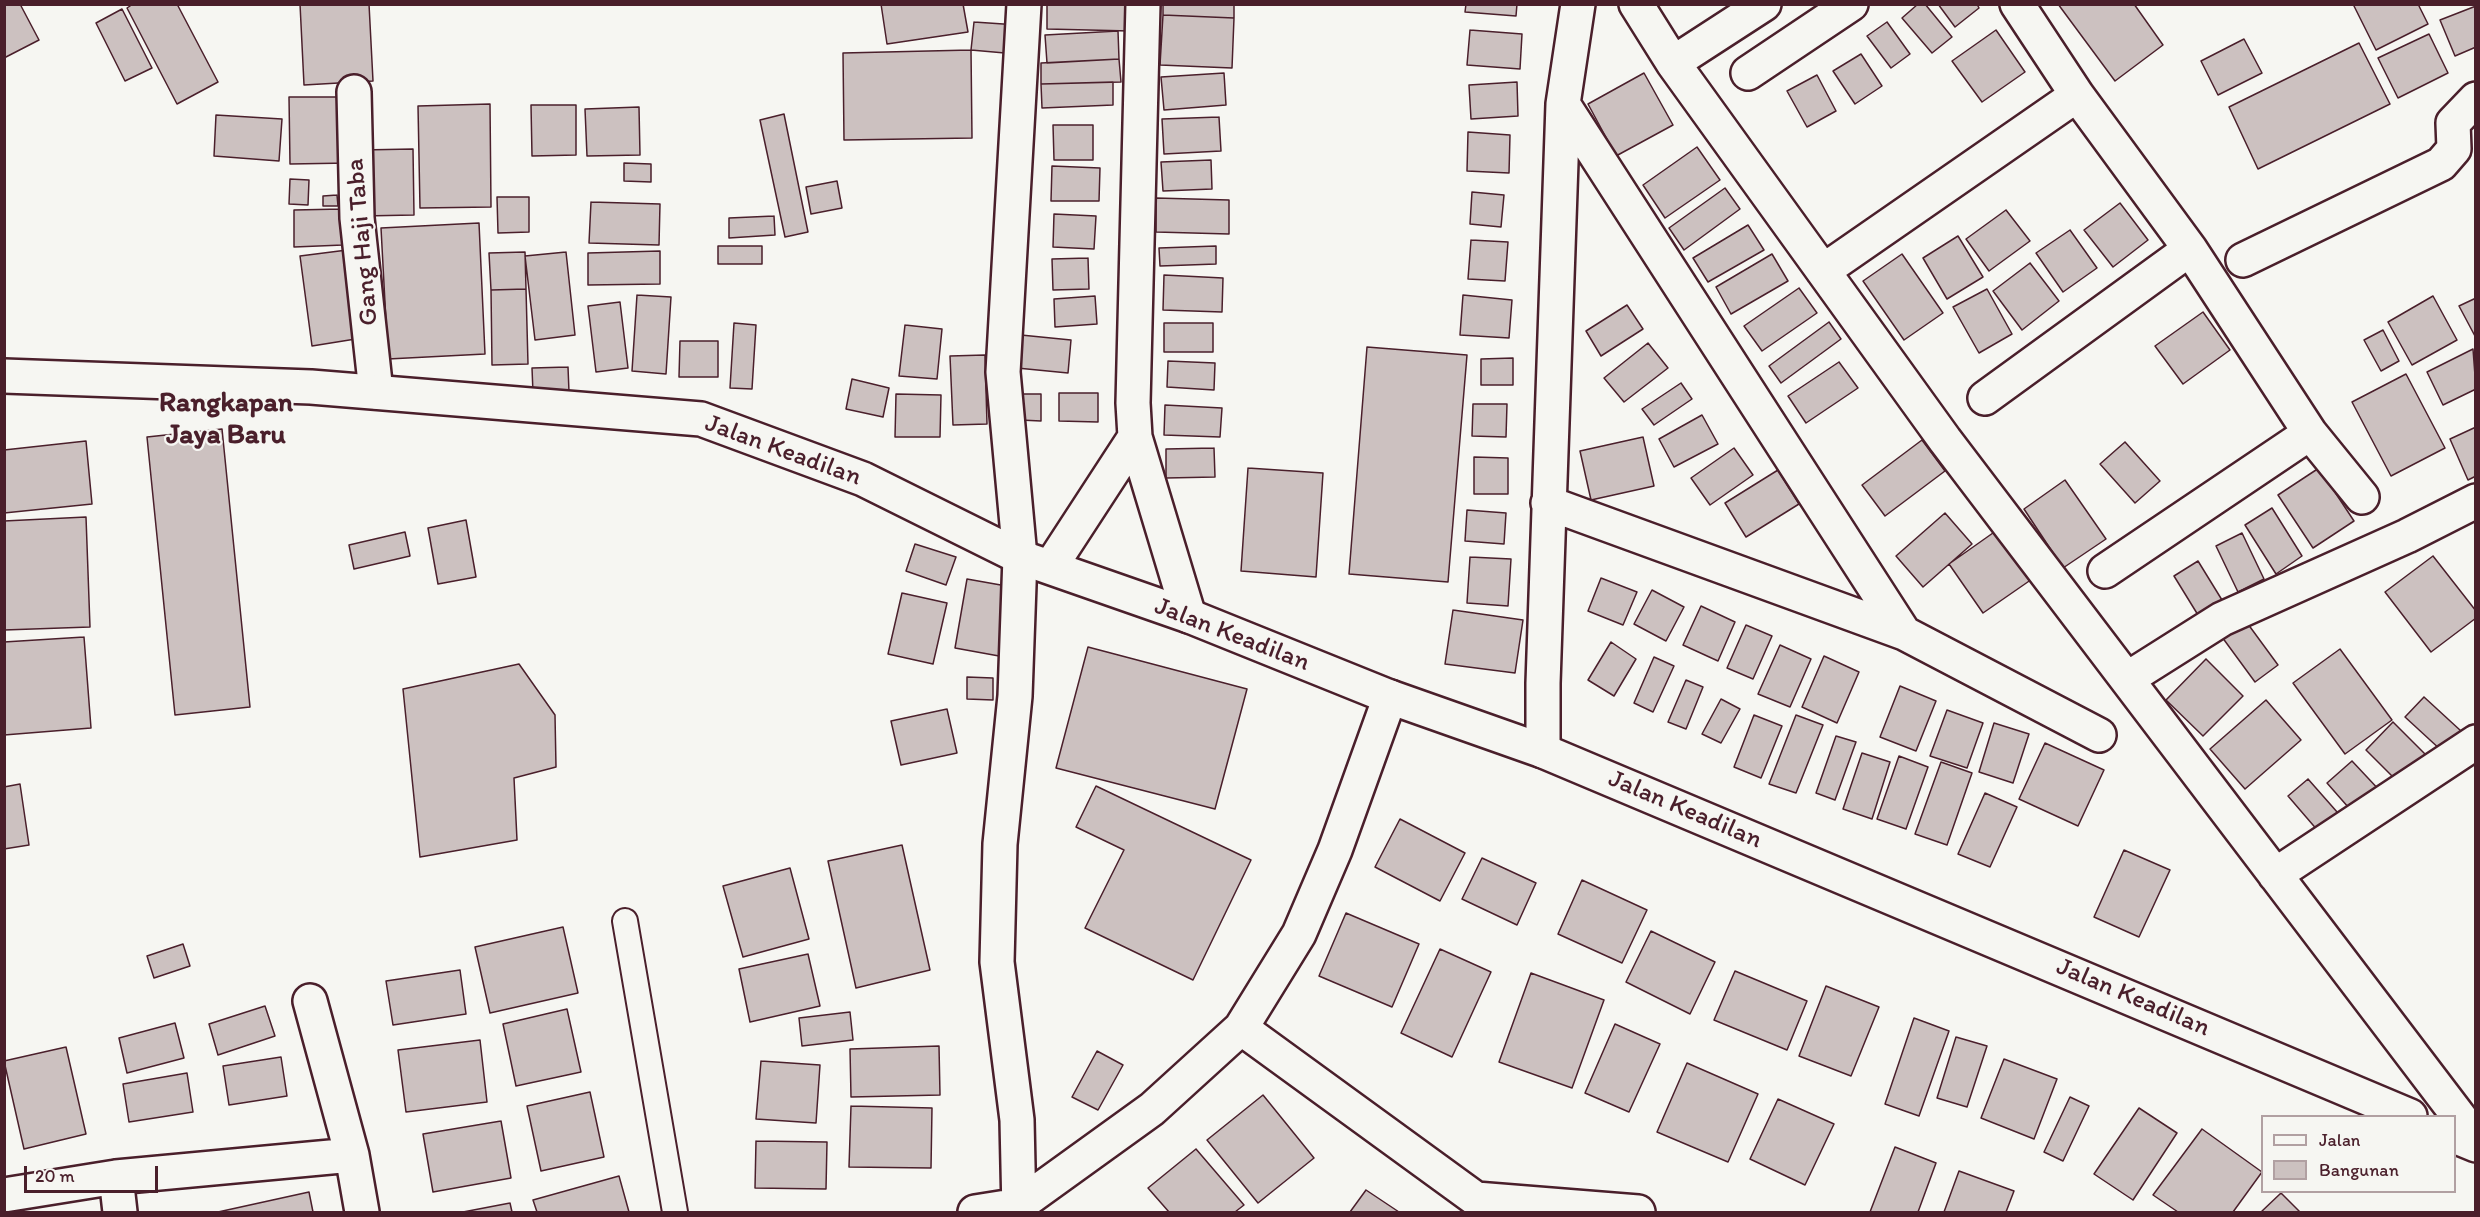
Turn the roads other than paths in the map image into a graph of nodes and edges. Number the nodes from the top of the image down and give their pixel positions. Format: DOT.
graph roads {
  1 [pos="1024,4"];
  2 [pos="1143,4"];
  3 [pos="1578,4"];
  4 [pos="1636,4"];
  5 [pos="1764,4"];
  6 [pos="1851,4"];
  7 [pos="2017,4"];
  8 [pos="1673,63"];
  9 [pos="1748,74"];
  10 [pos="354,92"];
  11 [pos="2077,95"];
  12 [pos="2475,99"];
  13 [pos="1563,104"];
  14 [pos="2190,249"];
  15 [pos="2243,260"];
  16 [pos="1823,271"];
  17 [pos="4,376"];
  18 [pos="376,392"];
  19 [pos="1985,398"];
  20 [pos="2310,433"];
  21 [pos="1135,437"];
  22 [pos="2362,497"];
  23 [pos="2475,501"];
  24 [pos="1548,503"];
  25 [pos="1035,562"];
  26 [pos="2105,571"];
  27 [pos="1189,616"];
  28 [pos="1904,633"];
  29 [pos="2127,679"];
  30 [pos="1390,697"];
  31 [pos="2099,735"];
  32 [pos="2475,742"];
  33 [pos="1543,751"];
  34 [pos="2274,875"];
  35 [pos="625,921"];
  36 [pos="310,1001"];
  37 [pos="1241,1028"];
  38 [pos="2408,1115"];
  39 [pos="2456,1137"];
  40 [pos="2475,1139"];
  41 [pos="2475,1145"];
  42 [pos="352,1155"];
  43 [pos="116,1177"];
  44 [pos="4,1195"];
  45 [pos="1472,1206"];
  46 [pos="1019,1209"];
  47 [pos="120,1212"];
  48 [pos="362,1212"];
  49 [pos="675,1212"];
  50 [pos="975,1212"];
  51 [pos="1638,1212"];
  1 -- 25 [label="street"];
  2 -- 21 [label="street"];
  3 -- 13 [label="street"];
  4 -- 8 [label="street"];
  5 -- 8 [label="street"];
  6 -- 9 [label="street"];
  7 -- 11 [label="street"];
  8 -- 16 [label="street"];
  10 -- 18 [label="street, Gang Haji Taba"];
  11 -- 14 [label="street"];
  11 -- 16 [label="street"];
  12 -- 15 [label="street"];
  13 -- 24 [label="street"];
  13 -- 28 [label="street"];
  14 -- 19 [label="street"];
  14 -- 20 [label="street"];
  16 -- 29 [label="street"];
  17 -- 18 [label="street, Jalan Keadilan"];
  18 -- 25 [label="street, Jalan Keadilan"];
  20 -- 22 [label="street"];
  20 -- 26 [label="street"];
  21 -- 25 [label="street"];
  21 -- 27 [label="street"];
  23 -- 29 [label="street"];
  24 -- 28 [label="street"];
  24 -- 33 [label="street"];
  25 -- 27 [label="street, Jalan Keadilan"];
  25 -- 46 [label="street"];
  27 -- 30 [label="street, Jalan Keadilan"];
  28 -- 31 [label="street"];
  29 -- 34 [label="street"];
  30 -- 33 [label="street, Jalan Keadilan"];
  30 -- 37 [label="street"];
  32 -- 34 [label="street"];
  33 -- 38 [label="street, Jalan Keadilan"];
  34 -- 40 [label="street"];
  35 -- 49 [label="lane"];
  36 -- 42 [label="street"];
  37 -- 45 [label="street"];
  37 -- 46 [label="street"];
  39 -- 41 [label="street"];
  42 -- 43 [label="street"];
  42 -- 48 [label="street"];
  43 -- 44 [label="street"];
  43 -- 47 [label="street"];
  45 -- 51 [label="street"];
  46 -- 50 [label="street"];
}
